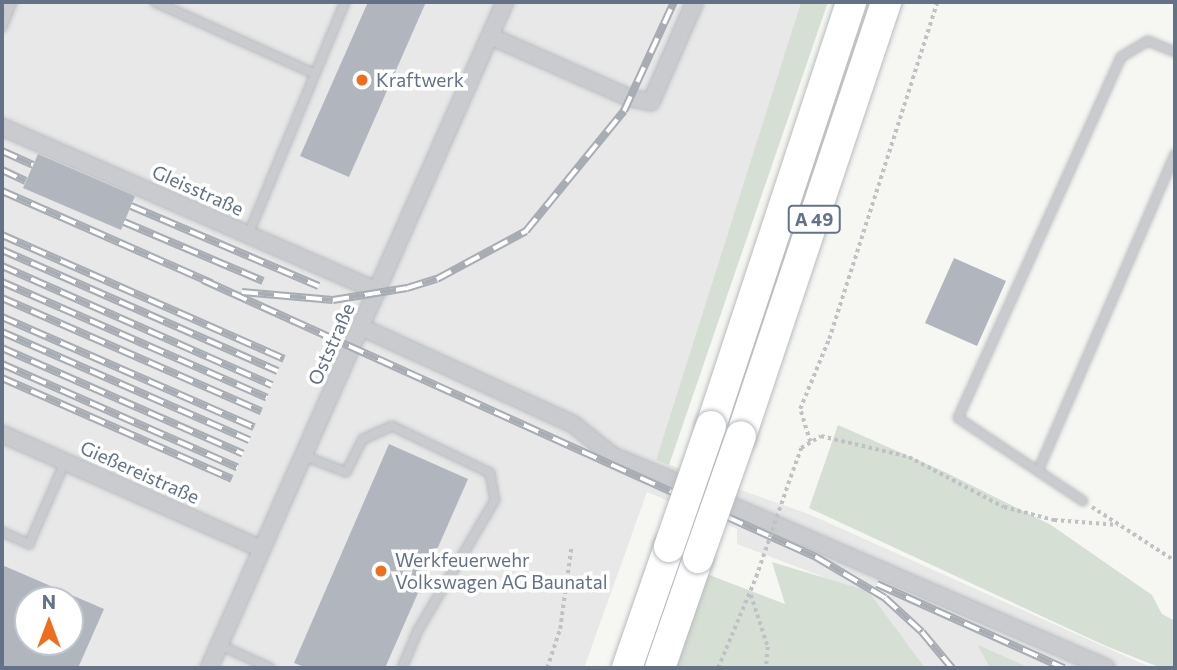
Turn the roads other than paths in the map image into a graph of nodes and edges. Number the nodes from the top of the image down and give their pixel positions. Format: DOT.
graph roads {
  1 [pos="12,2"];
  2 [pos="155,2"];
  3 [pos="345,2"];
  4 [pos="505,2"];
  5 [pos="695,2"];
  6 [pos="850,2"];
  7 [pos="886,2"];
  8 [pos="2,27"];
  9 [pos="490,36"];
  10 [pos="1175,52"];
  11 [pos="315,74"];
  12 [pos="2,127"];
  13 [pos="1175,153"];
  14 [pos="248,234"];
  15 [pos="378,291"];
  16 [pos="361,327"];
  17 [pos="2,434"];
  18 [pos="304,456"];
  19 [pos="65,462"];
  20 [pos="1038,471"];
  21 [pos="1083,501"];
  22 [pos="2,533"];
  23 [pos="262,549"];
  24 [pos="220,645"];
  25 [pos="209,668"];
  26 [pos="270,668"];
  27 [pos="402,668"];
  28 [pos="627,668"];
  29 [pos="660,668"];
  30 [pos="1106,668"];
  1 -- 8 [label="lane"];
  2 -- 11 [label="lane"];
  3 -- 11 [label="lane"];
  4 -- 9 [label="street, Oststraße"];
  5 -- 9 [label="street"];
  6 -- 28 [label="highway, A 49, bridge"];
  7 -- 29 [label="highway, A 49, bridge"];
  9 -- 15 [label="street, Oststraße"];
  10 -- 20 [label="lane"];
  11 -- 14 [label="lane"];
  12 -- 14 [label="street, Gleisstraße"];
  13 -- 20 [label="lane"];
  14 -- 15 [label="street, Gleisstraße"];
  15 -- 16 [label="street, Oststraße"];
  16 -- 18 [label="street, Oststraße"];
  16 -- 30 [label="street"];
  17 -- 19 [label="street, Gießereistraße"];
  18 -- 23 [label="street, Oststraße"];
  18 -- 27 [label="lane"];
  19 -- 22 [label="lane"];
  19 -- 23 [label="street, Gießereistraße"];
  20 -- 21 [label="lane"];
  23 -- 24 [label="street, Oststraße"];
  24 -- 25 [label="street, Oststraße"];
  24 -- 26 [label="lane"];
}
